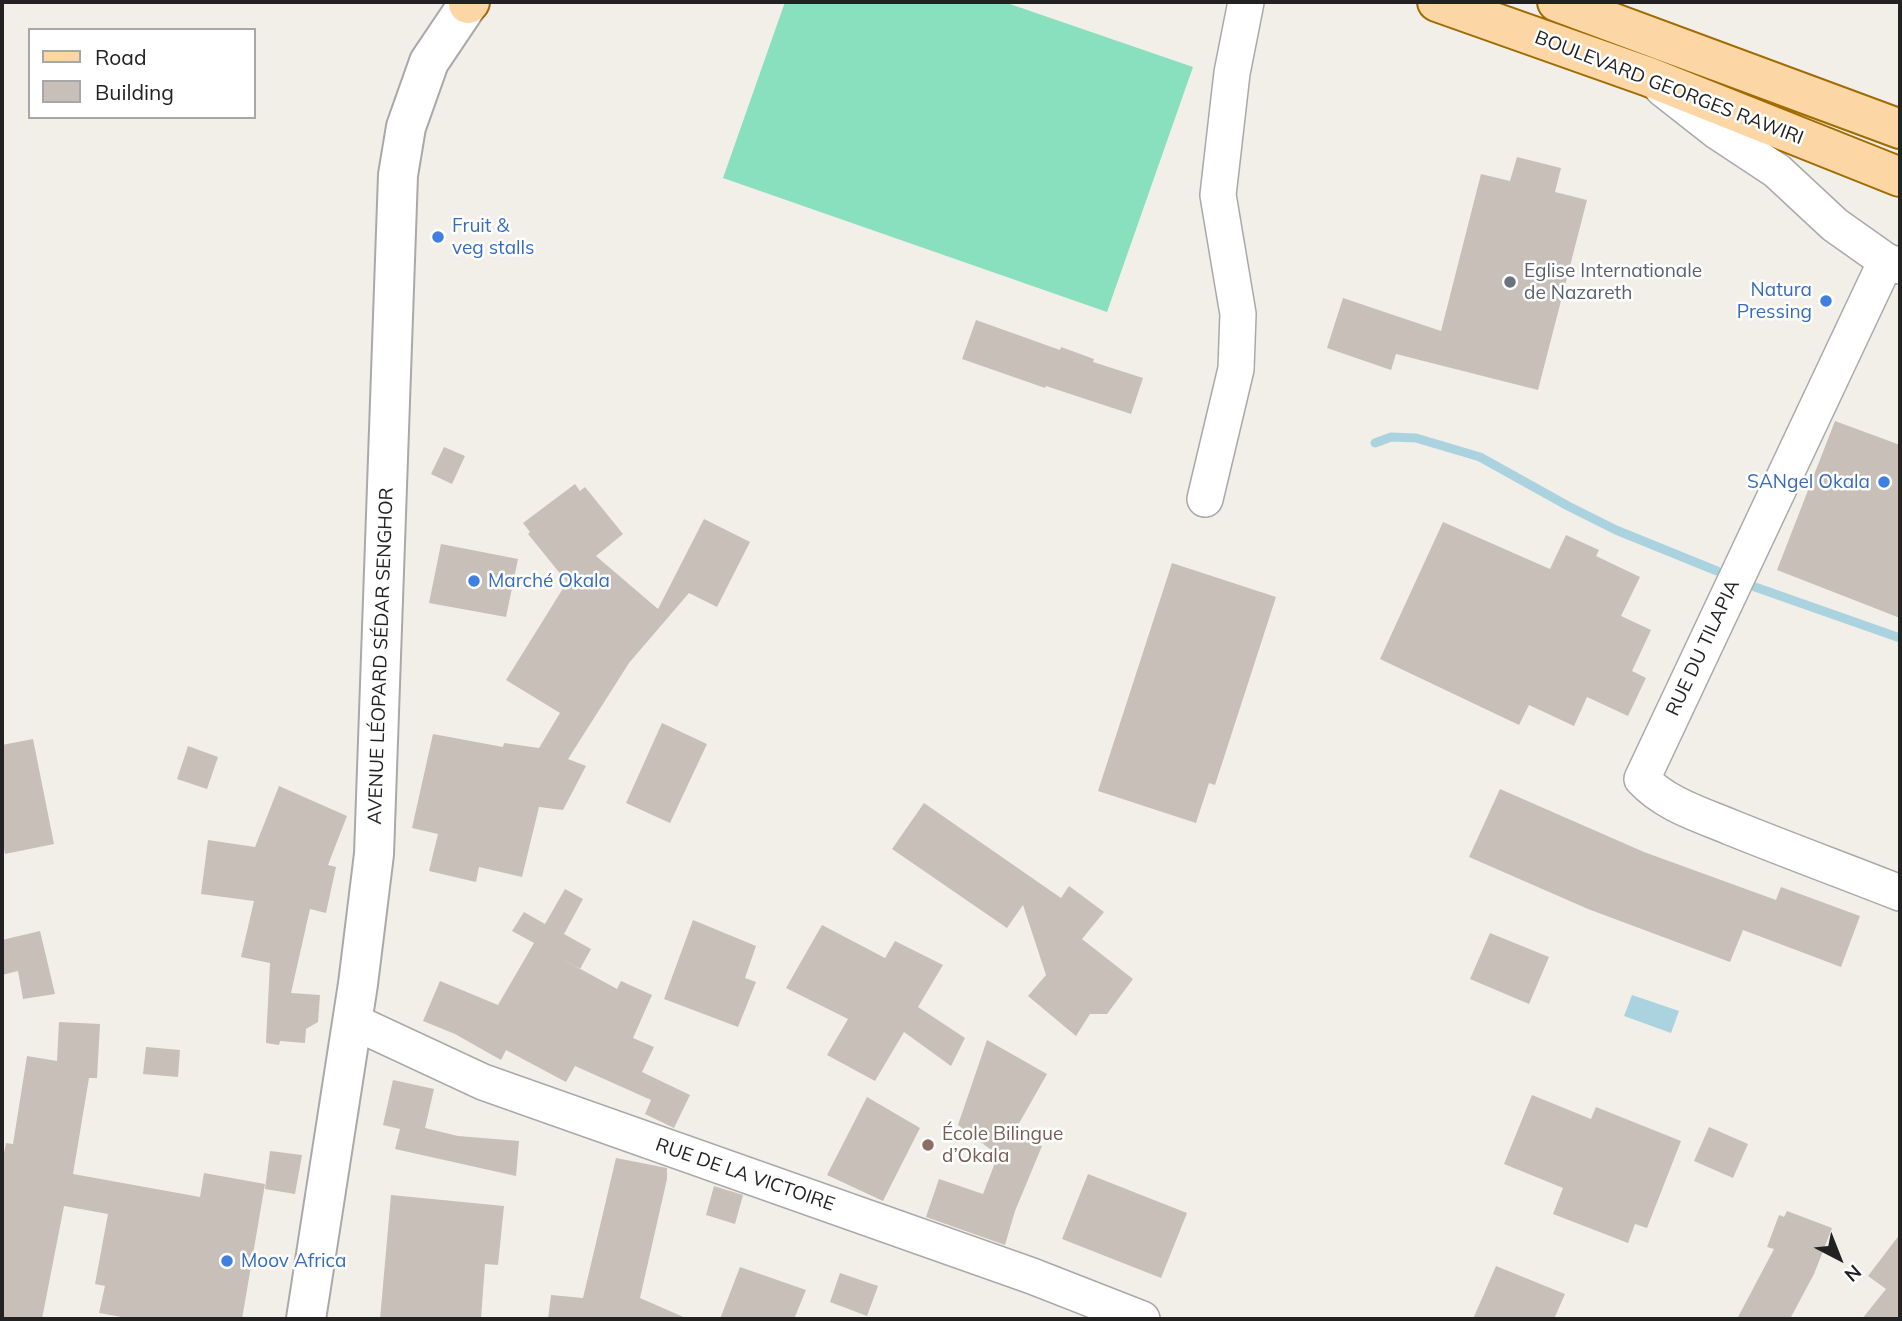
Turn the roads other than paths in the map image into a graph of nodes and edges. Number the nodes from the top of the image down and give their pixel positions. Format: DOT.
graph roads {
  1 [pos="469,2"];
  2 [pos="1246,2"];
  3 [pos="1437,2"];
  4 [pos="1557,2"];
  5 [pos="1648,77"];
  6 [pos="1900,129"];
  7 [pos="1900,177"];
  8 [pos="1893,264"];
  9 [pos="1205,499"];
  10 [pos="1900,893"];
  11 [pos="352,1021"];
  12 [pos="306,1319"];
  13 [pos="1142,1319"];
  1 -- 11 [label="street, AVENUE LÉOPARD SÉDAR SENGHOR"];
  2 -- 9 [label="street"];
  3 -- 5 [label="main road, BOULEVARD GEORGES RAWIRI"];
  4 -- 6 [label="main road"];
  5 -- 7 [label="main road, BOULEVARD GEORGES RAWIRI"];
  5 -- 8 [label="street"];
  8 -- 10 [label="street, RUE DU TILAPIA"];
  11 -- 12 [label="street, AVENUE LÉOPARD SÉDAR SENGHOR"];
  11 -- 13 [label="street, RUE DE LA VICTOIRE"];
}
